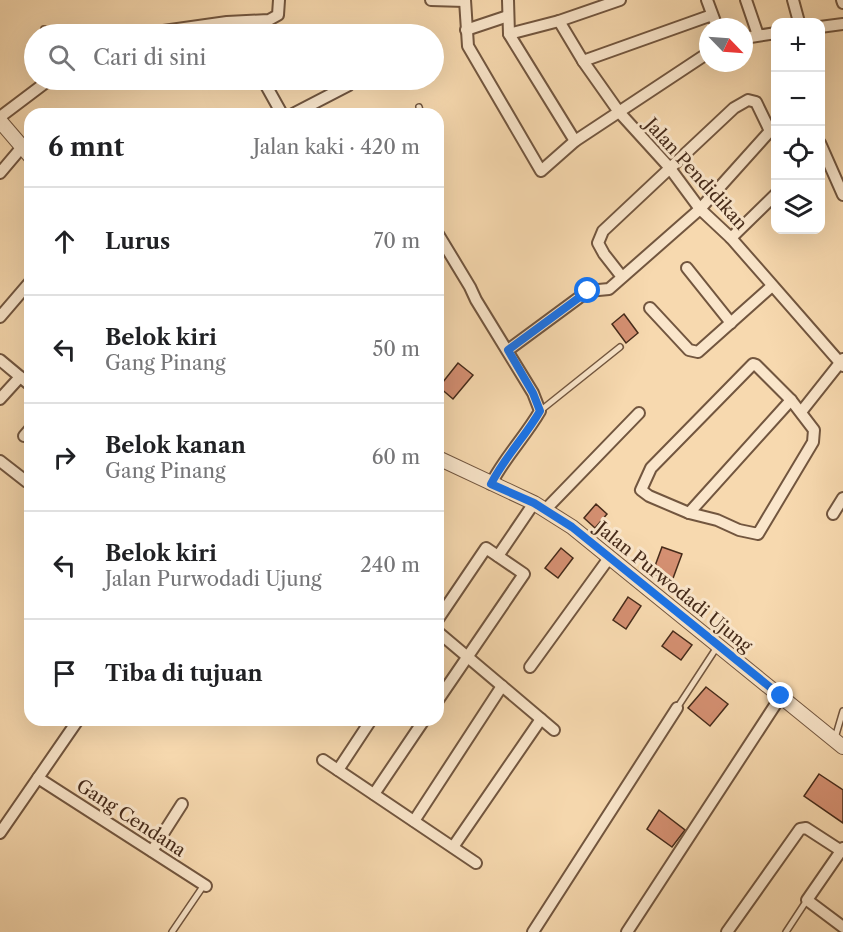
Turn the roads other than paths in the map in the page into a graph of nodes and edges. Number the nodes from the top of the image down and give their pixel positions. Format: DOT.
graph roads {
  1 [pos="279,0"];
  2 [pos="431,0"];
  3 [pos="465,0"];
  4 [pos="508,0"];
  5 [pos="620,0"];
  6 [pos="706,0"];
  7 [pos="746,0"];
  8 [pos="793,0"];
  9 [pos="712,15"];
  10 [pos="508,16"];
  11 [pos="713,18"];
  12 [pos="798,18"];
  13 [pos="560,21"];
  14 [pos="213,24"];
  15 [pos="843,24"];
  16 [pos="825,26"];
  17 [pos="466,30"];
  18 [pos="509,34"];
  19 [pos="771,34"];
  20 [pos="758,35"];
  21 [pos="753,36"];
  22 [pos="699,59"];
  23 [pos="583,61"];
  24 [pos="36,90"];
  25 [pos="269,90"];
  26 [pos="339,90"];
  27 [pos="279,108"];
  28 [pos="305,108"];
  29 [pos="619,112"];
  30 [pos="0,119"];
  31 [pos="575,141"];
  32 [pos="24,149"];
  33 [pos="24,154"];
  34 [pos="825,154"];
  35 [pos="669,167"];
  36 [pos="0,172"];
  37 [pos="843,195"];
  38 [pos="771,199"];
  39 [pos="700,209"];
  40 [pos="731,238"];
  41 [pos="444,244"];
  42 [pos="687,268"];
  43 [pos="622,277"];
  44 [pos="772,286"];
  45 [pos="24,289"];
  46 [pos="650,308"];
  47 [pos="0,317"];
  48 [pos="731,323"];
  49 [pos="620,347"];
  50 [pos="508,350"];
  51 [pos="0,360"];
  52 [pos="842,362"];
  53 [pos="20,377"];
  54 [pos="24,380"];
  55 [pos="0,399"];
  56 [pos="791,400"];
  57 [pos="540,411"];
  58 [pos="639,412"];
  59 [pos="801,412"];
  60 [pos="0,461"];
  61 [pos="444,461"];
  62 [pos="24,480"];
  63 [pos="491,484"];
  64 [pos="843,498"];
  65 [pos="539,507"];
  66 [pos="689,513"];
  67 [pos="833,514"];
  68 [pos="498,556"];
  69 [pos="609,558"];
  70 [pos="444,610"];
  71 [pos="444,637"];
  72 [pos="718,645"];
  73 [pos="467,657"];
  74 [pos="530,667"];
  75 [pos="502,686"];
  76 [pos="444,691"];
  77 [pos="781,696"];
  78 [pos="677,708"];
  79 [pos="843,711"];
  80 [pos="541,719"];
  81 [pos="74,726"];
  82 [pos="367,726"];
  83 [pos="420,726"];
  84 [pos="554,730"];
  85 [pos="838,743"];
  86 [pos="323,760"];
  87 [pos="338,770"];
  88 [pos="38,778"];
  89 [pos="374,794"];
  90 [pos="182,804"];
  91 [pos="414,821"];
  92 [pos="0,833"];
  93 [pos="453,847"];
  94 [pos="152,851"];
  95 [pos="842,851"];
  96 [pos="476,863"];
  97 [pos="205,886"];
  98 [pos="807,900"];
  99 [pos="843,927"];
  100 [pos="172,932"];
  101 [pos="533,932"];
  102 [pos="627,932"];
  103 [pos="727,932"];
  104 [pos="786,932"];
  1 -- 14 [label="street"];
  2 -- 3 [label="street"];
  3 -- 17 [label="street"];
  4 -- 10 [label="street"];
  5 -- 13 [label="street"];
  6 -- 9 [label="street"];
  7 -- 20 [label="street"];
  8 -- 12 [label="street"];
  9 -- 11 [label="street"];
  9 -- 23 [label="street"];
  10 -- 17 [label="street"];
  10 -- 18 [label="street"];
  13 -- 18 [label="street"];
  13 -- 23 [label="street, Jalan Pendidikan"];
  15 -- 16 [label="street"];
  17 -- 31 [label="street"];
  18 -- 31 [label="street"];
  19 -- 20 [label="street"];
  20 -- 21 [label="street"];
  22 -- 29 [label="street"];
  23 -- 29 [label="street, Jalan Pendidikan"];
  24 -- 30 [label="street"];
  25 -- 27 [label="street"];
  26 -- 28 [label="street"];
  29 -- 31 [label="street"];
  29 -- 35 [label="street, Jalan Pendidikan"];
  30 -- 32 [label="street"];
  33 -- 36 [label="street"];
  34 -- 37 [label="street"];
  35 -- 39 [label="street, Jalan Pendidikan"];
  35 -- 39 [label="street"];
  35 -- 43 [label="street"];
  38 -- 40 [label="street"];
  39 -- 40 [label="street, Jalan Pendidikan"];
  39 -- 43 [label="street"];
  40 -- 44 [label="street, Jalan Pendidikan"];
  41 -- 50 [label="street"];
  42 -- 48 [label="street"];
  43 -- 50 [label="street"];
  44 -- 48 [label="street"];
  44 -- 52 [label="street, Jalan Pendidikan"];
  45 -- 47 [label="street"];
  46 -- 48 [label="street"];
  49 -- 57 [label="lane"];
  50 -- 57 [label="street"];
  51 -- 53 [label="street"];
  52 -- 59 [label="street"];
  53 -- 54 [label="street"];
  53 -- 55 [label="street"];
  56 -- 59 [label="street"];
  56 -- 66 [label="street"];
  56 -- 66 [label="street"];
  57 -- 63 [label="street"];
  58 -- 65 [label="street"];
  59 -- 66 [label="street"];
  60 -- 62 [label="street"];
  61 -- 63 [label="street, Jalan Purwodadi Ujung"];
  63 -- 65 [label="street, Jalan Purwodadi Ujung"];
  64 -- 67 [label="street"];
  65 -- 68 [label="street"];
  65 -- 69 [label="street, Jalan Purwodadi Ujung"];
  68 -- 70 [label="street"];
  68 -- 73 [label="street"];
  69 -- 72 [label="street, Jalan Purwodadi Ujung"];
  69 -- 74 [label="street"];
  71 -- 73 [label="street"];
  72 -- 77 [label="street, Jalan Purwodadi Ujung"];
  72 -- 78 [label="lane"];
  73 -- 75 [label="street"];
  73 -- 76 [label="street"];
  75 -- 80 [label="street"];
  75 -- 91 [label="street"];
  77 -- 85 [label="street, Jalan Purwodadi Ujung"];
  77 -- 102 [label="street"];
  78 -- 101 [label="street"];
  79 -- 85 [label="lane"];
  80 -- 84 [label="street"];
  80 -- 93 [label="street"];
  81 -- 88 [label="street"];
  82 -- 87 [label="street"];
  83 -- 89 [label="street"];
  86 -- 87 [label="street"];
  87 -- 89 [label="street"];
  88 -- 92 [label="street"];
  88 -- 94 [label="street, Gang Cendana"];
  89 -- 91 [label="street"];
  90 -- 94 [label="street"];
  91 -- 93 [label="street"];
  93 -- 96 [label="street"];
  94 -- 97 [label="street, Gang Cendana"];
  95 -- 98 [label="street"];
  95 -- 103 [label="street"];
  97 -- 100 [label="lane"];
  98 -- 99 [label="street"];
  98 -- 104 [label="lane"];
}
